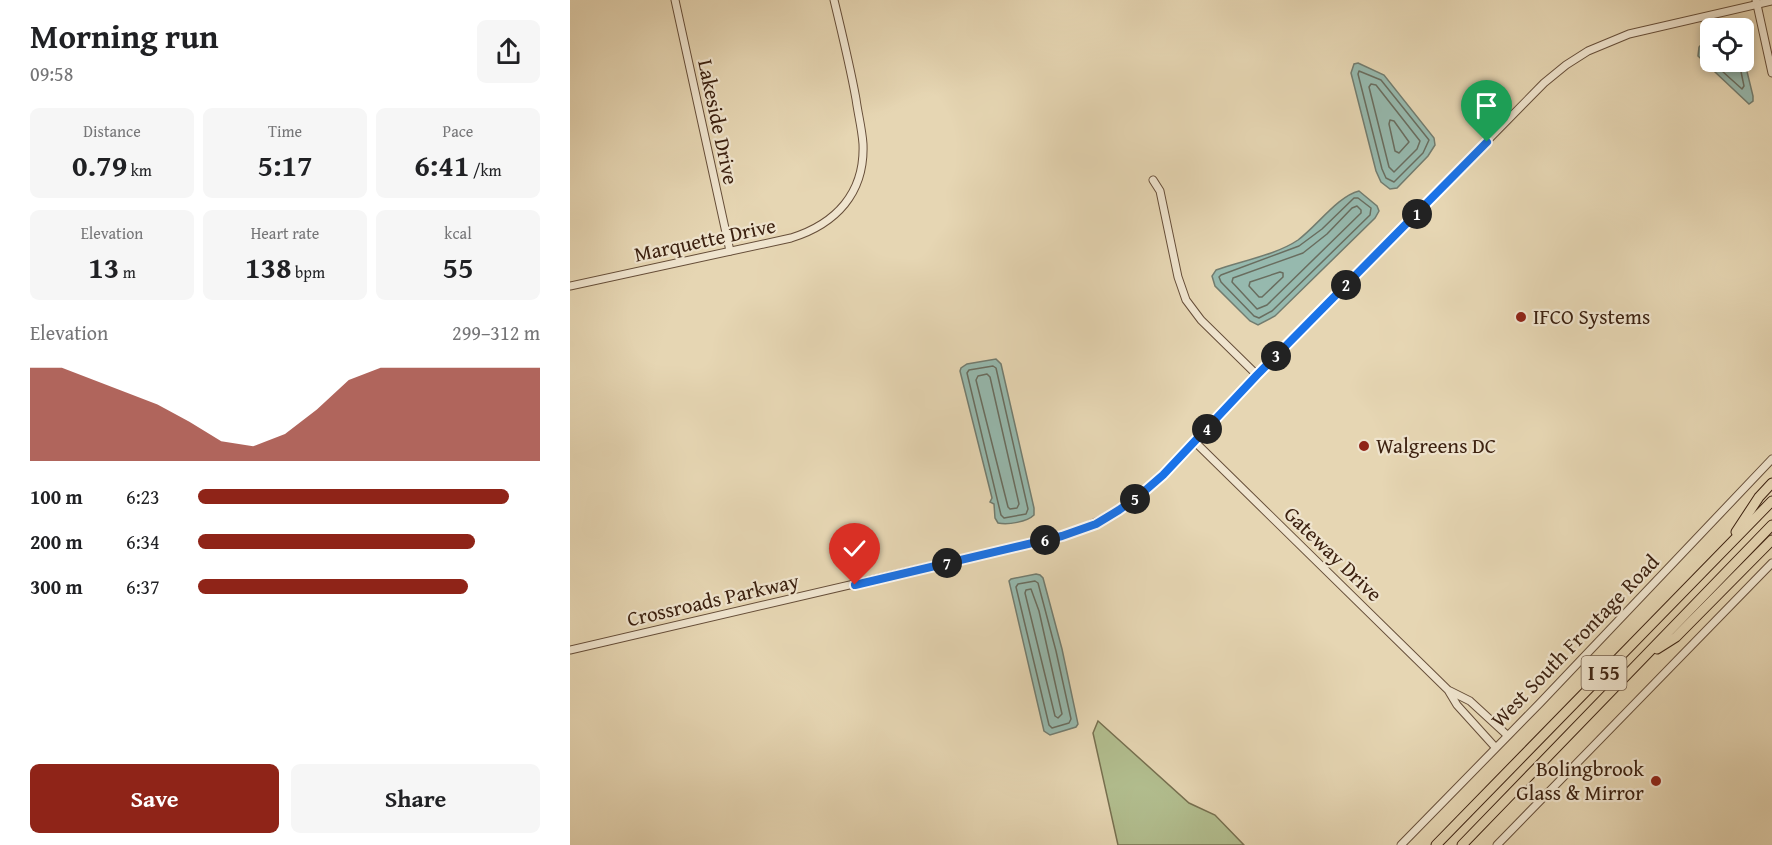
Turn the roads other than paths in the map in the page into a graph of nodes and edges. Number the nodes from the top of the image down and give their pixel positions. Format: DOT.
graph roads {
  1 [pos="675,0"];
  2 [pos="834,0"];
  3 [pos="1772,1"];
  4 [pos="1756,2"];
  5 [pos="1772,73"];
  6 [pos="1153,180"];
  7 [pos="730,251"];
  8 [pos="570,286"];
  9 [pos="1257,375"];
  10 [pos="1195,442"];
  11 [pos="1772,459"];
  12 [pos="1772,483"];
  13 [pos="1772,501"];
  14 [pos="1772,525"];
  15 [pos="1772,540"];
  16 [pos="1725,549"];
  17 [pos="1772,563"];
  18 [pos="570,650"];
  19 [pos="1644,656"];
  20 [pos="1448,690"];
  21 [pos="1507,735"];
  22 [pos="1495,747"];
  23 [pos="1401,845"];
  24 [pos="1436,845"];
  25 [pos="1462,845"];
  26 [pos="1497,845"];
  1 -- 7 [label="street, Lakeside Drive"];
  2 -- 7 [label="street, Marquette Drive"];
  3 -- 4 [label="street, Crossroads Parkway"];
  4 -- 5 [label="street"];
  4 -- 9 [label="street, Crossroads Parkway"];
  6 -- 9 [label="street"];
  7 -- 8 [label="street, Marquette Drive"];
  9 -- 10 [label="street, Crossroads Parkway"];
  10 -- 18 [label="street, Crossroads Parkway"];
  10 -- 20 [label="street, Gateway Drive"];
  11 -- 21 [label="street, West South Frontage Road"];
  12 -- 16 [label="highway"];
  13 -- 16 [label="highway, I 55"];
  14 -- 19 [label="highway, I 55"];
  15 -- 19 [label="highway"];
  16 -- 24 [label="highway, I 55"];
  17 -- 26 [label="street"];
  19 -- 25 [label="highway, I 55"];
  20 -- 21 [label="street, Gateway Drive"];
  20 -- 22 [label="street, Gateway Drive"];
  21 -- 22 [label="street, West South Frontage Road"];
  22 -- 23 [label="street, West South Frontage Road"];
}
